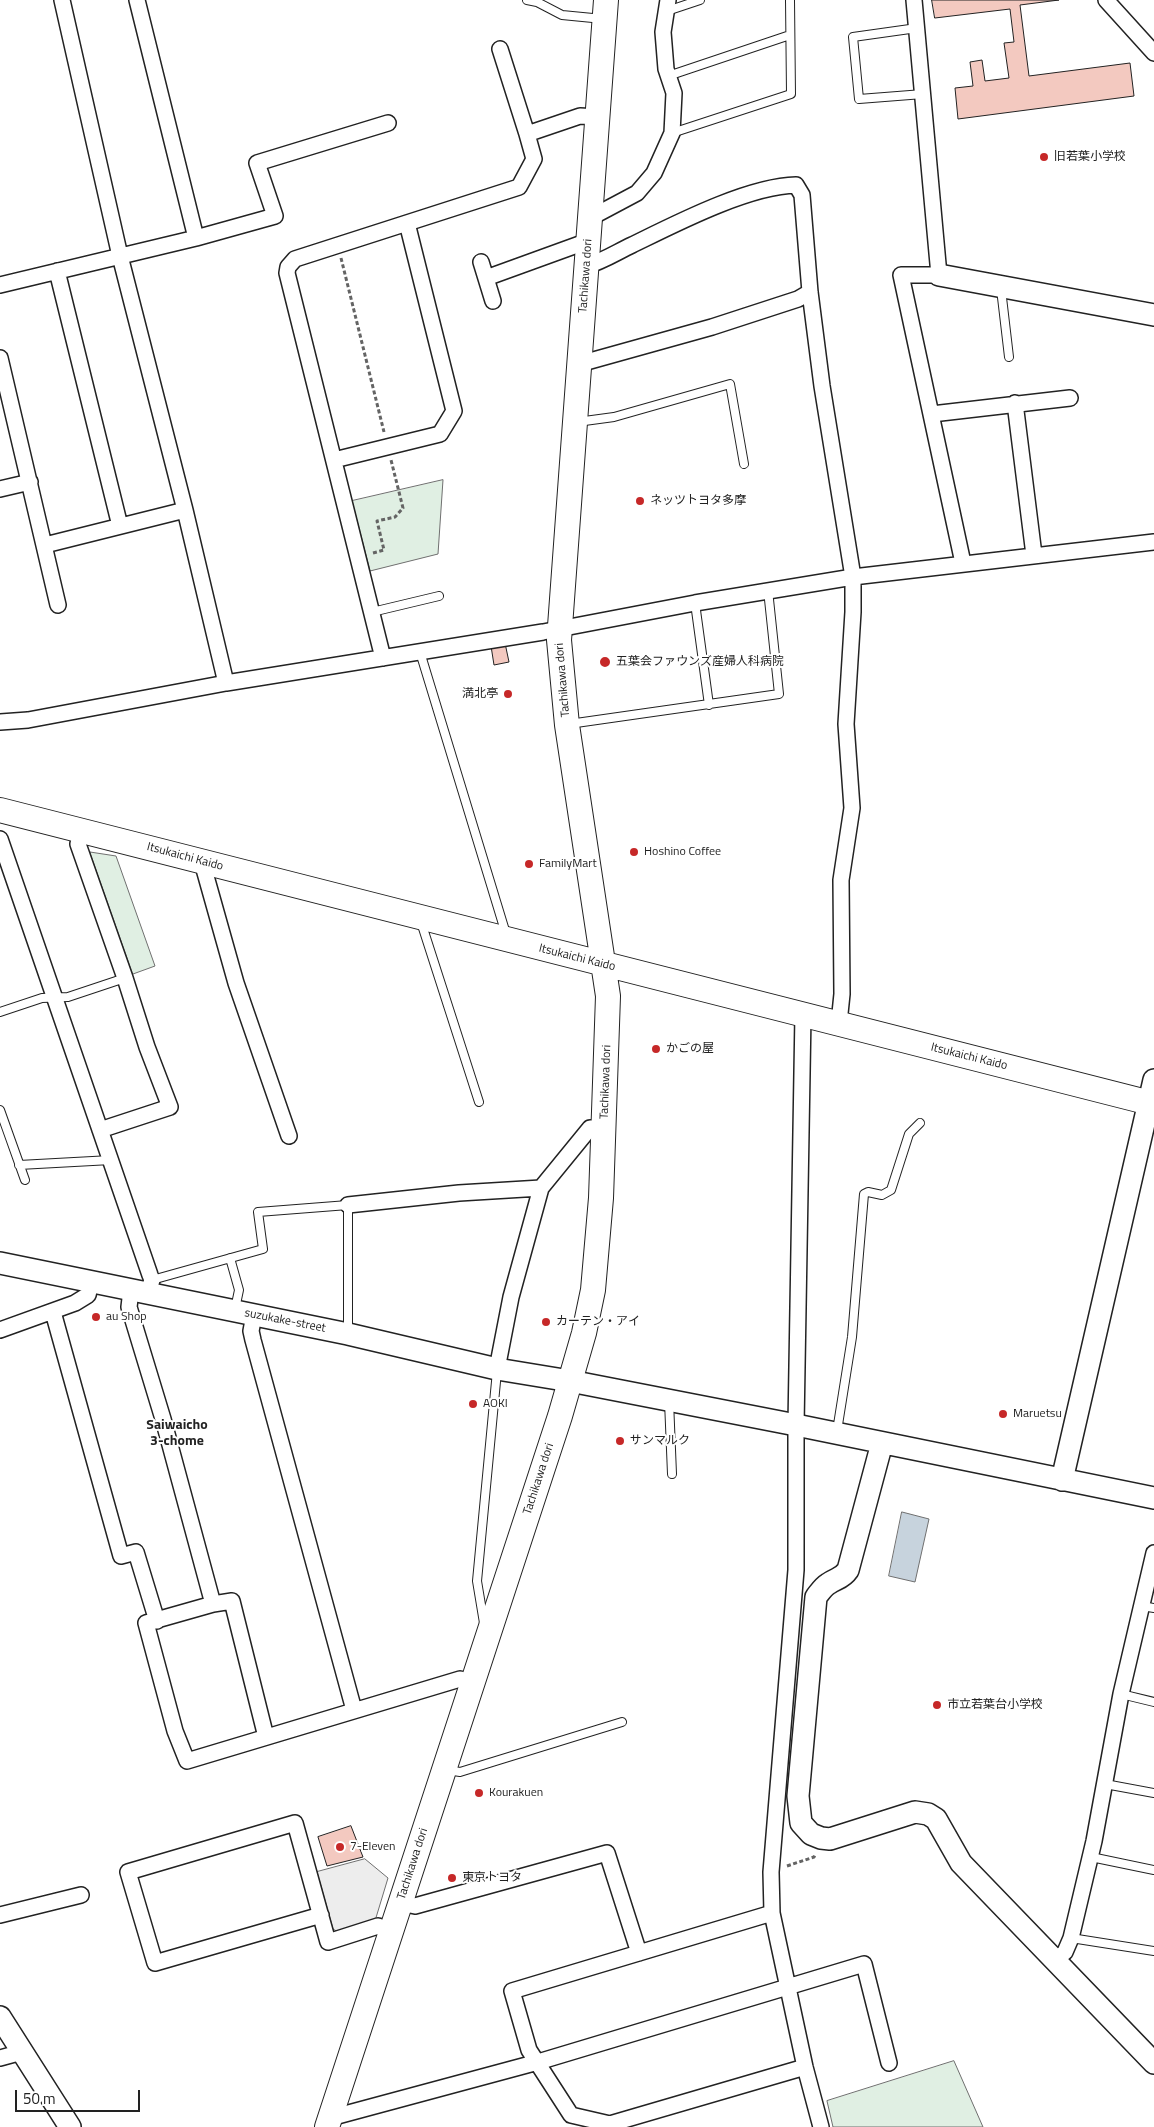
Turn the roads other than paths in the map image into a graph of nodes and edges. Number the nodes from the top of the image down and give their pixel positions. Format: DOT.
graph roads {
  1 [pos="62,0"];
  2 [pos="137,0"];
  3 [pos="528,0"];
  4 [pos="700,0"];
  5 [pos="790,0"];
  6 [pos="914,0"];
  7 [pos="1106,0"];
  8 [pos="668,5"];
  9 [pos="606,10"];
  10 [pos="916,28"];
  11 [pos="790,35"];
  12 [pos="500,49"];
  13 [pos="1154,53"];
  14 [pos="668,76"];
  15 [pos="922,94"];
  16 [pos="598,117"];
  17 [pos="388,123"];
  18 [pos="672,133"];
  19 [pos="527,134"];
  20 [pos="407,224"];
  21 [pos="589,229"];
  22 [pos="196,238"];
  23 [pos="120,256"];
  24 [pos="481,262"];
  25 [pos="586,266"];
  26 [pos="57,271"];
  27 [pos="939,275"];
  28 [pos="486,278"];
  29 [pos="0,285"];
  30 [pos="1001,287"];
  31 [pos="810,292"];
  32 [pos="494,301"];
  33 [pos="1154,315"];
  34 [pos="1009,357"];
  35 [pos="0,358"];
  36 [pos="580,361"];
  37 [pos="1070,398"];
  38 [pos="1015,404"];
  39 [pos="932,414"];
  40 [pos="575,422"];
  41 [pos="334,460"];
  42 [pos="744,464"];
  43 [pos="30,482"];
  44 [pos="0,489"];
  45 [pos="185,510"];
  46 [pos="120,526"];
  47 [pos="1154,542"];
  48 [pos="45,545"];
  49 [pos="1034,555"];
  50 [pos="963,563"];
  51 [pos="853,577"];
  52 [pos="768,590"];
  53 [pos="439,596"];
  54 [pos="695,603"];
  55 [pos="58,604"];
  56 [pos="372,612"];
  57 [pos="560,629"];
  58 [pos="420,652"];
  59 [pos="384,658"];
  60 [pos="226,684"];
  61 [pos="710,705"];
  62 [pos="0,722"];
  63 [pos="567,725"];
  64 [pos="0,810"];
  65 [pos="81,830"];
  66 [pos="0,839"];
  67 [pos="202,862"];
  68 [pos="420,918"];
  69 [pos="508,940"];
  70 [pos="604,965"];
  71 [pos="125,978"];
  72 [pos="54,998"];
  73 [pos="0,1012"];
  74 [pos="804,1014"];
  75 [pos="839,1023"];
  76 [pos="1152,1096"];
  77 [pos="479,1102"];
  78 [pos="0,1110"];
  79 [pos="920,1123"];
  80 [pos="604,1128"];
  81 [pos="100,1130"];
  82 [pos="289,1136"];
  83 [pos="111,1160"];
  84 [pos="19,1165"];
  85 [pos="25,1180"];
  86 [pos="541,1188"];
  87 [pos="348,1205"];
  88 [pos="230,1258"];
  89 [pos="0,1263"];
  90 [pos="91,1283"];
  91 [pos="144,1288"];
  92 [pos="53,1312"];
  93 [pos="244,1313"];
  94 [pos="0,1330"];
  95 [pos="348,1334"];
  96 [pos="497,1369"];
  97 [pos="570,1381"];
  98 [pos="669,1400"];
  99 [pos="796,1425"];
  100 [pos="836,1434"];
  101 [pos="882,1443"];
  102 [pos="672,1474"];
  103 [pos="1062,1480"];
  104 [pos="1154,1498"];
  105 [pos="1154,1553"];
  106 [pos="213,1604"];
  107 [pos="1148,1607"];
  108 [pos="157,1621"];
  109 [pos="487,1640"];
  110 [pos="473,1683"];
  111 [pos="1121,1694"];
  112 [pos="1154,1702"];
  113 [pos="354,1710"];
  114 [pos="622,1722"];
  115 [pos="266,1737"];
  116 [pos="444,1770"];
  117 [pos="1105,1784"];
  118 [pos="1154,1793"];
  119 [pos="1091,1857"];
  120 [pos="1154,1870"];
  121 [pos="81,1895"];
  122 [pos="400,1903"];
  123 [pos="772,1913"];
  124 [pos="0,1915"];
  125 [pos="321,1915"];
  126 [pos="391,1931"];
  127 [pos="1072,1938"];
  128 [pos="1154,1951"];
  129 [pos="639,1953"];
  130 [pos="1056,1960"];
  131 [pos="788,1988"];
  132 [pos="0,2017"];
  133 [pos="22,2052"];
  134 [pos="0,2058"];
  135 [pos="538,2062"];
  136 [pos="889,2063"];
  137 [pos="1154,2063"];
  138 [pos="805,2067"];
  139 [pos="328,2123"];
  140 [pos="70,2127"];
  141 [pos="821,2127"];
  1 -- 23 [label="street"];
  2 -- 22 [label="street"];
  3 -- 9 [label="lane"];
  4 -- 8 [label="lane"];
  5 -- 11 [label="lane"];
  6 -- 10 [label="street"];
  7 -- 13 [label="street"];
  8 -- 14 [label="street"];
  9 -- 16 [label="main road, Tachikawa dori"];
  10 -- 15 [label="street"];
  10 -- 15 [label="lane"];
  11 -- 14 [label="lane"];
  11 -- 18 [label="lane"];
  12 -- 19 [label="street"];
  14 -- 18 [label="street"];
  15 -- 27 [label="street"];
  16 -- 19 [label="street"];
  16 -- 21 [label="main road, Tachikawa dori"];
  17 -- 22 [label="street"];
  18 -- 21 [label="street"];
  19 -- 20 [label="street"];
  20 -- 41 [label="street"];
  20 -- 41 [label="street"];
  21 -- 25 [label="main road, Tachikawa dori"];
  21 -- 28 [label="street"];
  22 -- 23 [label="street"];
  23 -- 26 [label="street"];
  23 -- 45 [label="street"];
  24 -- 28 [label="street"];
  25 -- 31 [label="street"];
  25 -- 36 [label="main road, Tachikawa dori"];
  26 -- 29 [label="street"];
  26 -- 46 [label="street"];
  27 -- 30 [label="street"];
  27 -- 39 [label="street"];
  28 -- 32 [label="street"];
  30 -- 33 [label="street"];
  30 -- 34 [label="lane"];
  31 -- 36 [label="street"];
  31 -- 51 [label="street"];
  35 -- 43 [label="street"];
  36 -- 40 [label="main road, Tachikawa dori"];
  37 -- 38 [label="street"];
  38 -- 39 [label="street"];
  38 -- 49 [label="street"];
  39 -- 50 [label="street"];
  40 -- 42 [label="lane"];
  40 -- 57 [label="main road, Tachikawa dori"];
  41 -- 56 [label="street"];
  43 -- 44 [label="street"];
  43 -- 48 [label="street"];
  45 -- 46 [label="street"];
  45 -- 60 [label="street"];
  46 -- 48 [label="street"];
  47 -- 49 [label="street"];
  48 -- 55 [label="street"];
  49 -- 50 [label="street"];
  50 -- 51 [label="street"];
  51 -- 52 [label="street"];
  51 -- 75 [label="street"];
  52 -- 54 [label="street"];
  52 -- 61 [label="lane"];
  53 -- 56 [label="lane"];
  54 -- 57 [label="street"];
  54 -- 61 [label="lane"];
  56 -- 59 [label="street"];
  57 -- 58 [label="street"];
  57 -- 63 [label="main road, Tachikawa dori"];
  58 -- 59 [label="street"];
  58 -- 69 [label="lane"];
  59 -- 60 [label="street"];
  60 -- 62 [label="street"];
  61 -- 63 [label="lane"];
  63 -- 70 [label="main road, Tachikawa dori"];
  64 -- 65 [label="main road, Itsukaichi Kaido"];
  65 -- 67 [label="main road, Itsukaichi Kaido"];
  65 -- 71 [label="street"];
  66 -- 72 [label="street"];
  67 -- 68 [label="main road, Itsukaichi Kaido"];
  67 -- 82 [label="street"];
  68 -- 69 [label="main road, Itsukaichi Kaido"];
  68 -- 77 [label="lane"];
  69 -- 70 [label="main road, Itsukaichi Kaido"];
  70 -- 74 [label="main road, Itsukaichi Kaido"];
  70 -- 80 [label="main road, Tachikawa dori"];
  71 -- 72 [label="lane"];
  71 -- 81 [label="street"];
  72 -- 73 [label="lane"];
  72 -- 81 [label="street"];
  74 -- 75 [label="main road, Itsukaichi Kaido"];
  74 -- 99 [label="street"];
  75 -- 76 [label="main road, Itsukaichi Kaido"];
  76 -- 103 [label="street"];
  78 -- 84 [label="lane"];
  79 -- 100 [label="lane"];
  80 -- 86 [label="street"];
  80 -- 97 [label="main road, Tachikawa dori"];
  81 -- 83 [label="street"];
  83 -- 84 [label="lane"];
  83 -- 91 [label="street"];
  84 -- 85 [label="lane"];
  86 -- 87 [label="street"];
  86 -- 96 [label="street"];
  87 -- 88 [label="lane"];
  87 -- 95 [label="lane"];
  88 -- 91 [label="lane"];
  88 -- 93 [label="lane"];
  89 -- 90 [label="street, suzukake-street"];
  90 -- 91 [label="street, suzukake-street"];
  90 -- 92 [label="street"];
  91 -- 93 [label="street, suzukake-street"];
  91 -- 106 [label="street"];
  92 -- 94 [label="street"];
  92 -- 108 [label="street"];
  93 -- 95 [label="street, suzukake-street"];
  93 -- 113 [label="street"];
  95 -- 96 [label="street, suzukake-street"];
  96 -- 97 [label="street, suzukake-street"];
  96 -- 109 [label="lane"];
  97 -- 98 [label="street, suzukake-street"];
  97 -- 109 [label="main road, Tachikawa dori"];
  98 -- 99 [label="street, suzukake-street"];
  98 -- 102 [label="lane"];
  99 -- 100 [label="street, suzukake-street"];
  99 -- 123 [label="street"];
  100 -- 101 [label="street, suzukake-street"];
  101 -- 103 [label="street, suzukake-street"];
  101 -- 130 [label="street"];
  103 -- 104 [label="street, suzukake-street"];
  105 -- 107 [label="street"];
  106 -- 108 [label="street"];
  106 -- 115 [label="street"];
  107 -- 111 [label="street"];
  108 -- 115 [label="street"];
  109 -- 110 [label="main road, Tachikawa dori"];
  110 -- 113 [label="street"];
  110 -- 116 [label="main road, Tachikawa dori"];
  111 -- 112 [label="lane"];
  111 -- 117 [label="street"];
  113 -- 115 [label="street"];
  114 -- 116 [label="lane"];
  116 -- 122 [label="main road, Tachikawa dori"];
  117 -- 118 [label="lane"];
  117 -- 119 [label="street"];
  119 -- 120 [label="lane"];
  119 -- 127 [label="street"];
  121 -- 124 [label="street"];
  122 -- 126 [label="main road, Tachikawa dori"];
  122 -- 129 [label="street"];
  123 -- 129 [label="street"];
  123 -- 131 [label="street"];
  125 -- 125 [label="street"];
  125 -- 126 [label="street"];
  126 -- 139 [label="main road, Tachikawa dori"];
  127 -- 128 [label="lane"];
  127 -- 130 [label="street"];
  129 -- 135 [label="street"];
  130 -- 137 [label="street"];
  131 -- 135 [label="street"];
  131 -- 136 [label="street"];
  131 -- 138 [label="street"];
  132 -- 133 [label="street"];
  133 -- 134 [label="street"];
  133 -- 140 [label="street"];
  135 -- 138 [label="street"];
  135 -- 139 [label="street"];
  138 -- 141 [label="street"];
}
